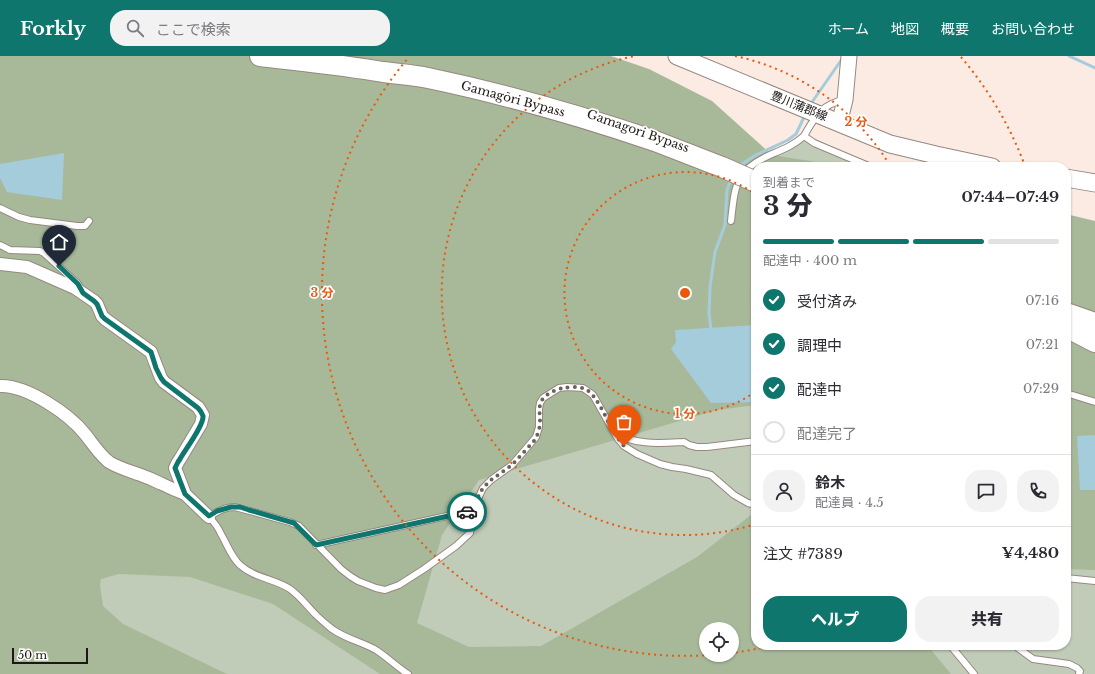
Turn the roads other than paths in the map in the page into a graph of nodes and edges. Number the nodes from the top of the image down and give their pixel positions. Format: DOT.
graph roads {
  1 [pos="260,56"];
  2 [pos="305,56"];
  3 [pos="677,56"];
  4 [pos="849,56"];
  5 [pos="845,100"];
  6 [pos="840,120"];
  7 [pos="804,136"];
  8 [pos="656,139"];
  9 [pos="756,162"];
  10 [pos="860,162"];
  11 [pos="969,162"];
  12 [pos="751,166"];
  13 [pos="751,174"];
  14 [pos="1071,179"];
  15 [pos="751,180"];
  16 [pos="1095,183"];
  17 [pos="0,208"];
  18 [pos="731,221"];
  19 [pos="89,222"];
  20 [pos="0,245"];
  21 [pos="0,264"];
  22 [pos="83,293"];
  23 [pos="1071,315"];
  24 [pos="1071,323"];
  25 [pos="1095,323"];
  26 [pos="1071,330"];
  27 [pos="1095,332"];
  28 [pos="1095,342"];
  29 [pos="0,386"];
  30 [pos="1071,395"];
  31 [pos="1095,402"];
  32 [pos="612,430"];
  33 [pos="751,442"];
  34 [pos="185,494"];
  35 [pos="748,503"];
  36 [pos="751,504"];
  37 [pos="751,505"];
  38 [pos="474,510"];
  39 [pos="209,516"];
  40 [pos="316,545"];
  41 [pos="1071,579"];
  42 [pos="1095,581"];
  43 [pos="954,650"];
  44 [pos="1021,650"];
  45 [pos="408,674"];
  46 [pos="974,674"];
  47 [pos="1080,674"];
  1 -- 8 [label="highway, Gamagōri Bypass"];
  2 -- 8 [label="highway, Gamagori Bypass"];
  3 -- 11 [label="main road, 豊川蒲郡線"];
  4 -- 5 [label="street"];
  5 -- 6 [label="street"];
  5 -- 7 [label="lane"];
  7 -- 9 [label="lane"];
  7 -- 10 [label="lane"];
  8 -- 13 [label="highway, Gamagori Bypass"];
  8 -- 15 [label="highway, Gamagōri Bypass, bridge"];
  12 -- 18 [label="lane"];
  14 -- 16 [label="main road"];
  17 -- 19 [label="lane"];
  20 -- 22 [label="lane"];
  21 -- 22 [label="street"];
  22 -- 34 [label="street"];
  23 -- 25 [label="highway"];
  24 -- 27 [label="highway"];
  26 -- 28 [label="highway"];
  29 -- 34 [label="street"];
  30 -- 31 [label="lane"];
  32 -- 33 [label="lane"];
  32 -- 35 [label="lane"];
  32 -- 38 [label="lane"];
  34 -- 39 [label="street"];
  35 -- 36 [label="lane"];
  35 -- 37 [label="lane"];
  38 -- 40 [label="lane"];
  38 -- 40 [label="lane"];
  39 -- 40 [label="lane"];
  39 -- 45 [label="lane"];
  41 -- 42 [label="lane"];
  43 -- 46 [label="lane"];
  44 -- 47 [label="lane"];
}
